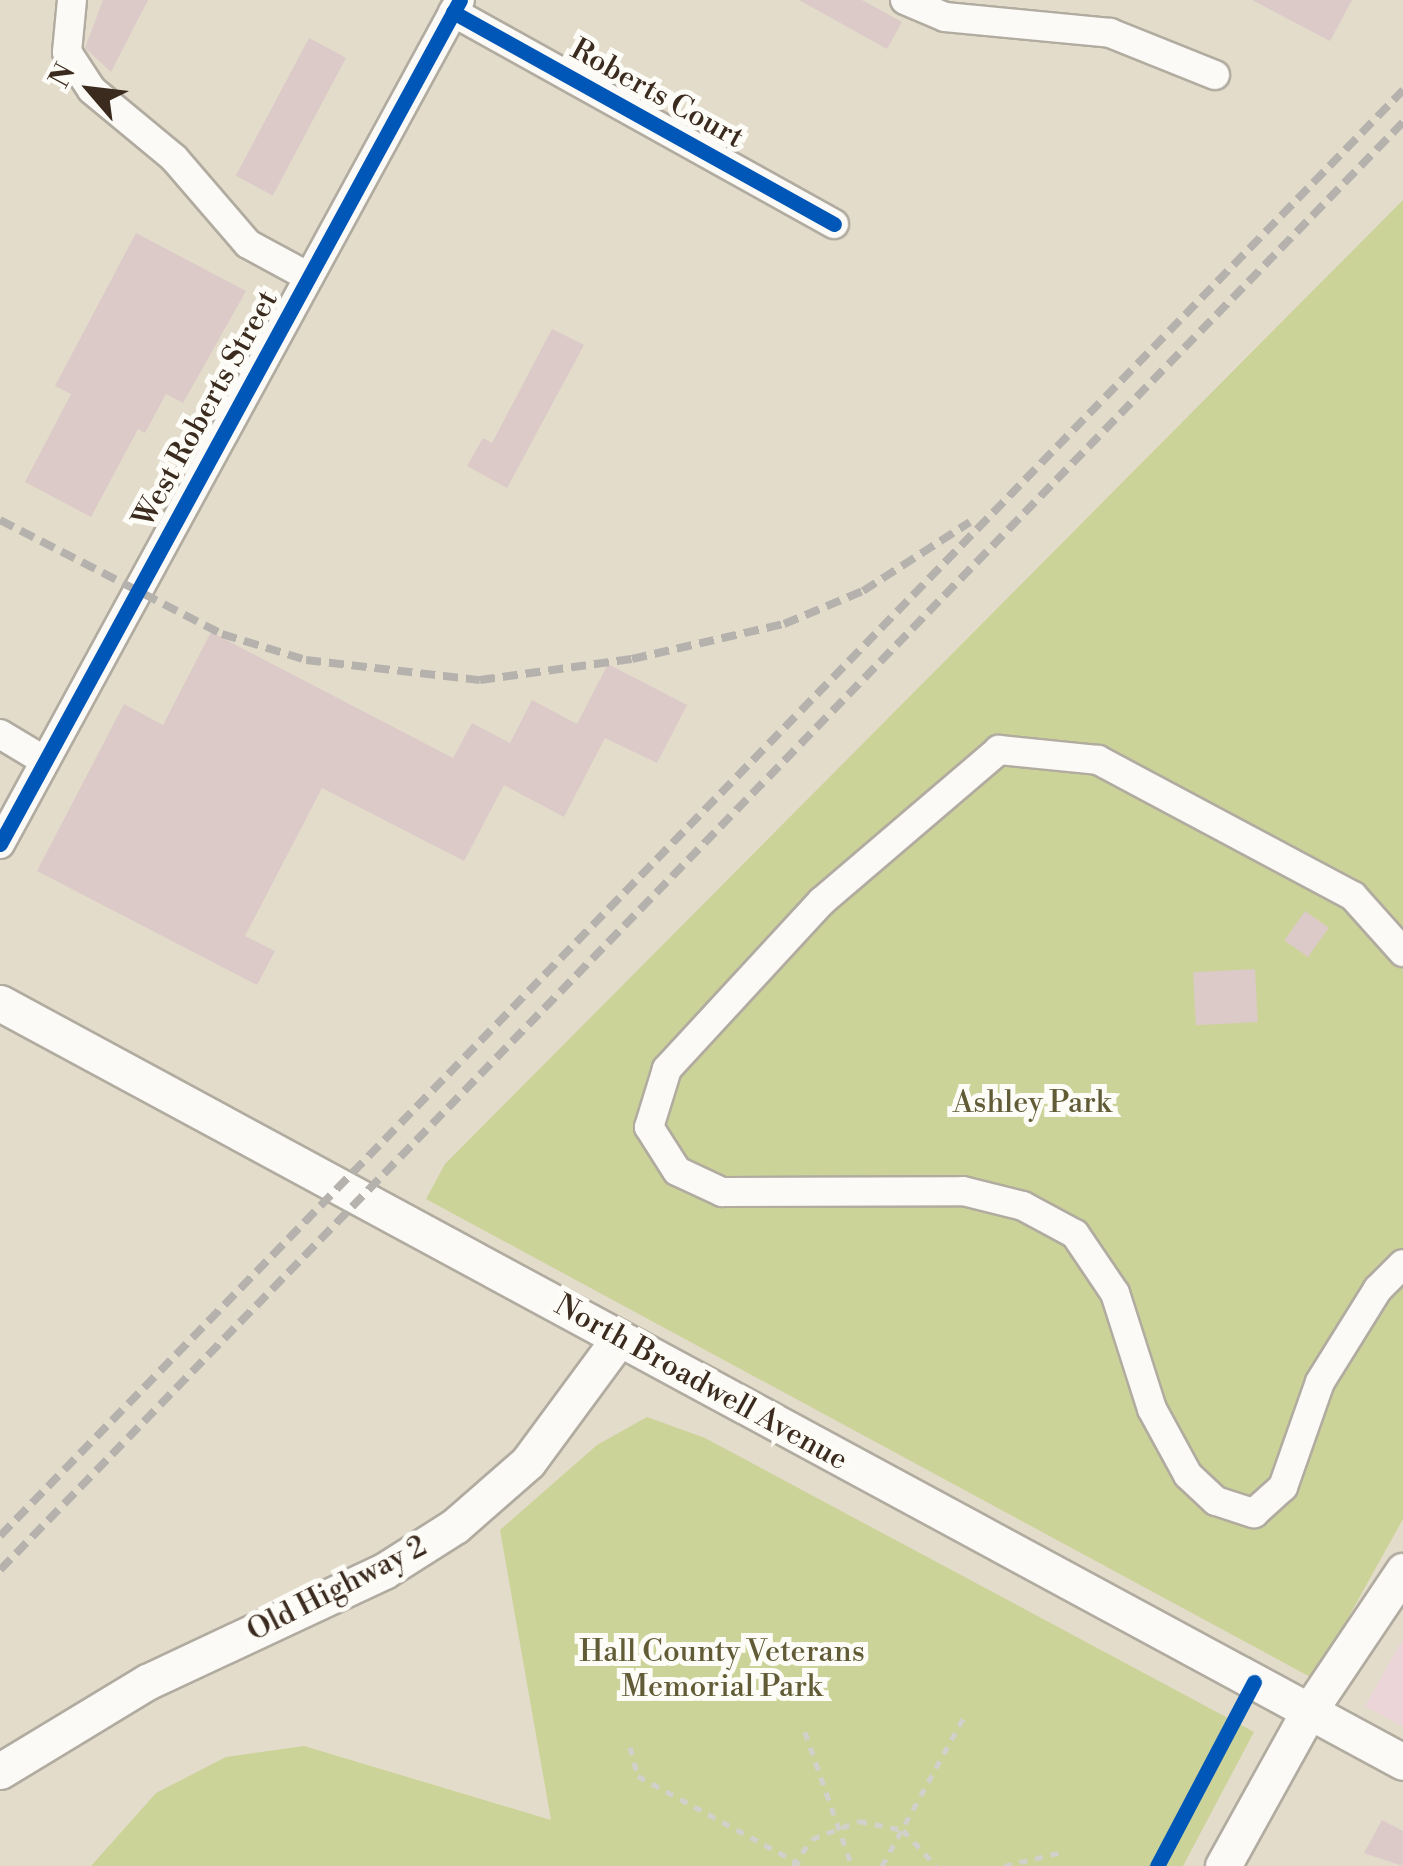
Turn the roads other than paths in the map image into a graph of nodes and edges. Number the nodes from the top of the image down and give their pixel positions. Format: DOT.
graph roads {
  1 [pos="72,0"];
  2 [pos="905,0"];
  3 [pos="457,6"];
  4 [pos="1214,74"];
  5 [pos="834,224"];
  6 [pos="309,277"];
  7 [pos="0,734"];
  8 [pos="45,761"];
  9 [pos="0,844"];
  10 [pos="1403,952"];
  11 [pos="0,1003"];
  12 [pos="1403,1264"];
  13 [pos="618,1340"];
  14 [pos="1403,1570"];
  15 [pos="1310,1712"];
  16 [pos="1403,1762"];
  17 [pos="0,1772"];
  18 [pos="1223,1866"];
  1 -- 6 [label="street"];
  2 -- 4 [label="street"];
  3 -- 5 [label="street, Roberts Court"];
  3 -- 6 [label="street, West Roberts Street"];
  6 -- 8 [label="street, West Roberts Street"];
  7 -- 8 [label="street"];
  8 -- 9 [label="street, West Roberts Street"];
  10 -- 12 [label="street"];
  11 -- 13 [label="main road, North Broadwell Avenue"];
  13 -- 15 [label="main road, North Broadwell Avenue"];
  13 -- 17 [label="main road, Old Highway 2"];
  14 -- 15 [label="main road"];
  15 -- 16 [label="main road, North Broadwell Avenue"];
  15 -- 18 [label="main road"];
}
